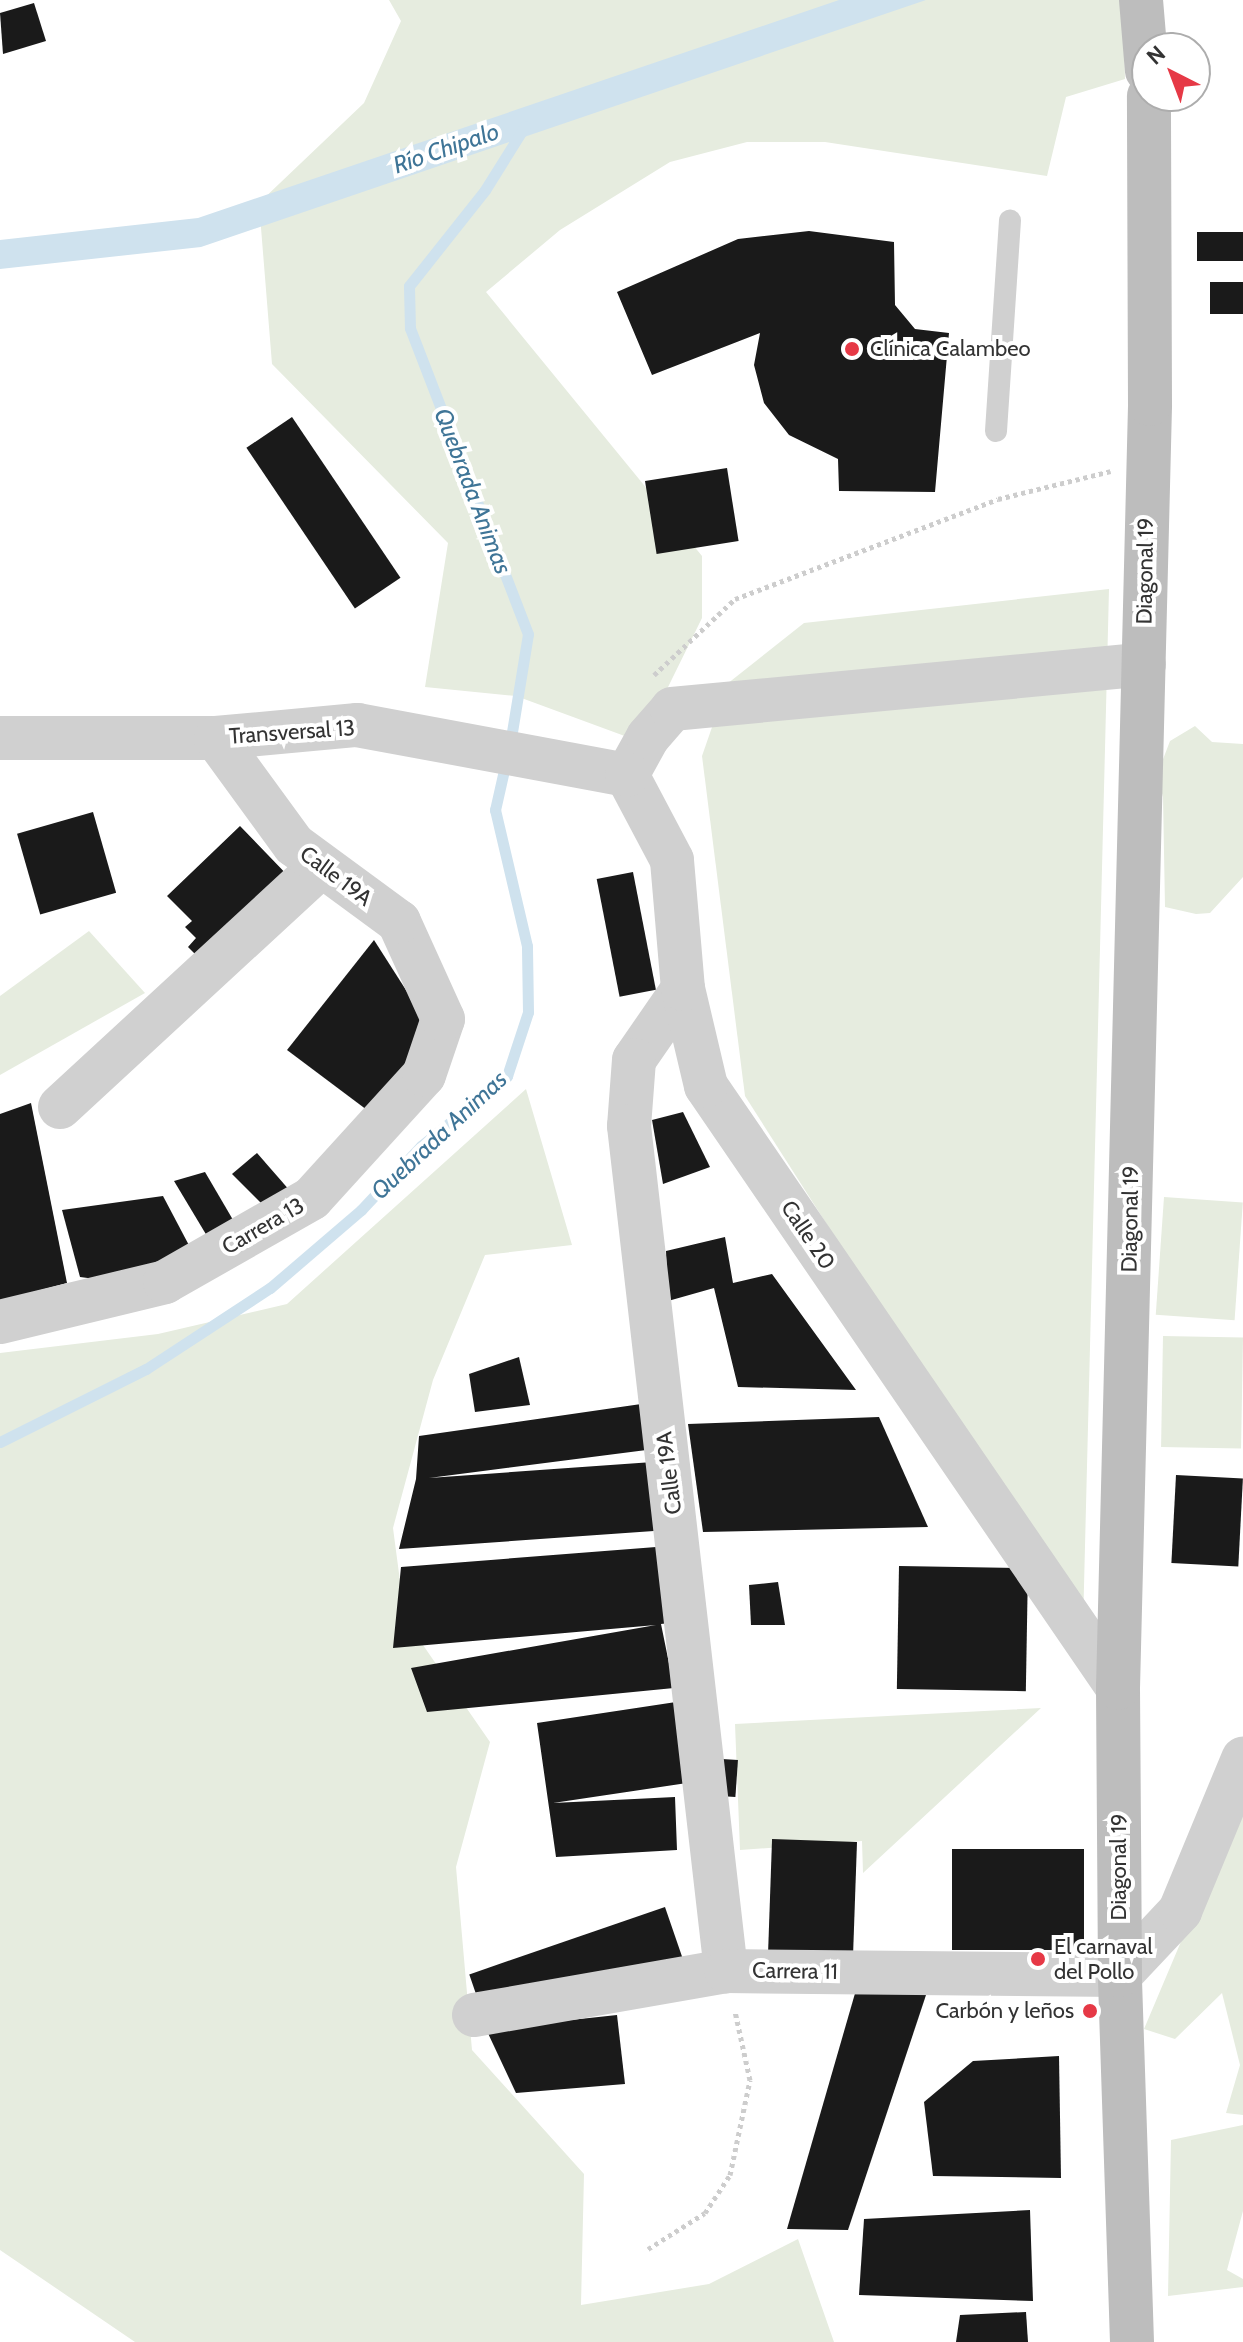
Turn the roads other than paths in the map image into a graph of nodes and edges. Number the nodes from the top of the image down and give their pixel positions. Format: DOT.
graph roads {
  1 [pos="1141,0"];
  2 [pos="1144,32"];
  3 [pos="1150,112"];
  4 [pos="1010,220"];
  5 [pos="996,431"];
  6 [pos="1144,664"];
  7 [pos="0,738"];
  8 [pos="216,738"];
  9 [pos="627,775"];
  10 [pos="321,866"];
  11 [pos="683,989"];
  12 [pos="443,1019"];
  13 [pos="60,1107"];
  14 [pos="0,1322"];
  15 [pos="1118,1688"];
  16 [pos="1243,1759"];
  17 [pos="726,1971"];
  18 [pos="1120,1975"];
  19 [pos="474,2015"];
  20 [pos="1132,2342"];
  1 -- 2 [label="street"];
  3 -- 6 [label="street, Diagonal 19"];
  4 -- 5 [label="lane"];
  6 -- 9 [label="street"];
  6 -- 15 [label="street, Diagonal 19"];
  7 -- 8 [label="street, Transversal 13"];
  8 -- 9 [label="street, Transversal 13"];
  8 -- 10 [label="street, Calle 19A"];
  9 -- 11 [label="street, Calle 20"];
  10 -- 12 [label="street, Calle 19A"];
  10 -- 13 [label="street"];
  11 -- 15 [label="street, Calle 20"];
  11 -- 17 [label="street, Calle 19A"];
  12 -- 14 [label="street, Carrera 13"];
  15 -- 18 [label="street, Diagonal 19"];
  16 -- 18 [label="street"];
  17 -- 18 [label="street, Carrera 11"];
  17 -- 19 [label="street, Carrera 11"];
  18 -- 20 [label="street, Diagonal 19"];
}
